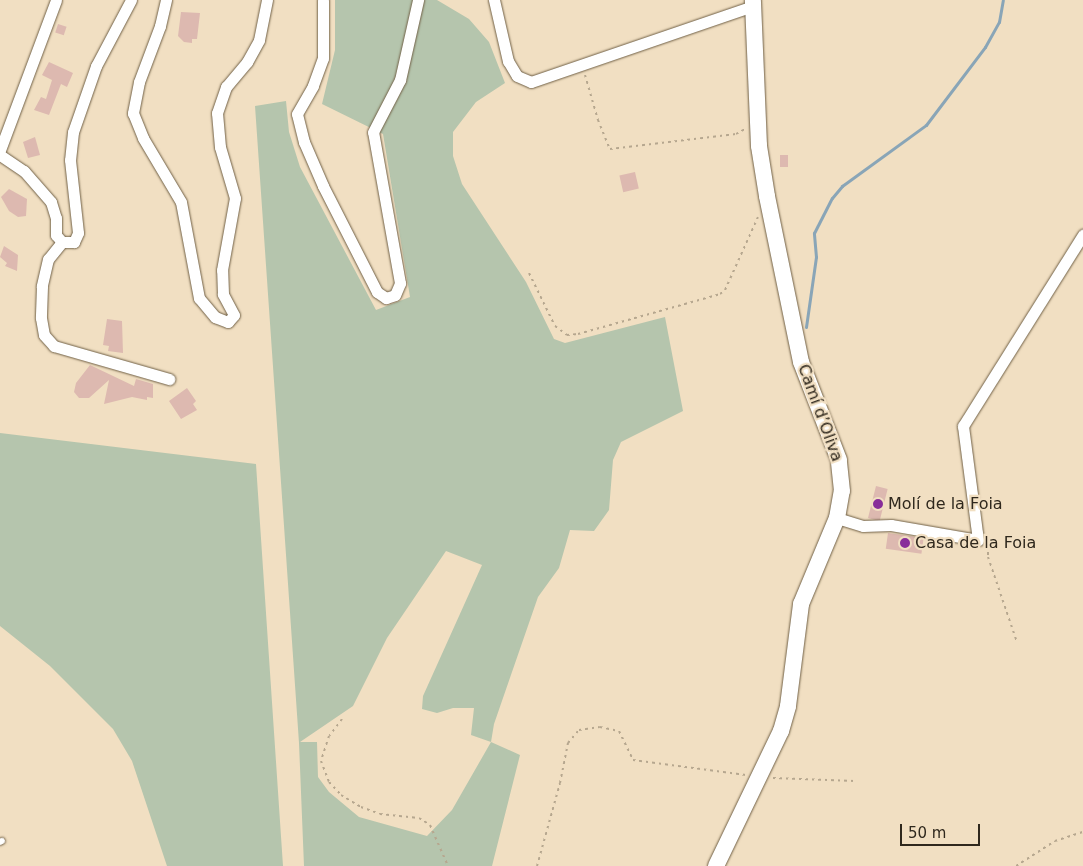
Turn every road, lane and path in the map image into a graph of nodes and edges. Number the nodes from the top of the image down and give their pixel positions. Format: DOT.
graph roads {
  1 [pos="56,0"];
  2 [pos="131,0"];
  3 [pos="166,0"];
  4 [pos="267,0"];
  5 [pos="323,0"];
  6 [pos="418,0"];
  7 [pos="494,0"];
  8 [pos="753,3"];
  9 [pos="583,67"];
  10 [pos="747,127"];
  11 [pos="0,150"];
  12 [pos="0,154"];
  13 [pos="767,196"];
  14 [pos="1083,234"];
  15 [pos="62,242"];
  16 [pos="529,273"];
  17 [pos="170,380"];
  18 [pos="837,518"];
  19 [pos="978,540"];
  20 [pos="1017,642"];
  21 [pos="342,719"];
  22 [pos="760,778"];
  23 [pos="855,781"];
  24 [pos="1083,832"];
  25 [pos="448,866"];
  26 [pos="537,866"];
  27 [pos="716,866"];
  28 [pos="1016,866"];
  1 -- 11 [label="street"];
  2 -- 15 [label="street"];
  3 -- 4 [label="street"];
  5 -- 6 [label="street"];
  7 -- 9 [label="street"];
  8 -- 9 [label="street"];
  8 -- 13 [label="street, Camí d’Oliva"];
  9 -- 10 [label="path"];
  12 -- 15 [label="street"];
  13 -- 16 [label="path"];
  13 -- 18 [label="street, Camí d’Oliva"];
  14 -- 19 [label="street"];
  15 -- 17 [label="street"];
  18 -- 19 [label="street"];
  18 -- 22 [label="street, Camí d’Oliva"];
  19 -- 20 [label="path"];
  21 -- 25 [label="path"];
  22 -- 23 [label="path"];
  22 -- 26 [label="path"];
  22 -- 27 [label="street, Camí d’Oliva"];
  24 -- 28 [label="path"];
}
